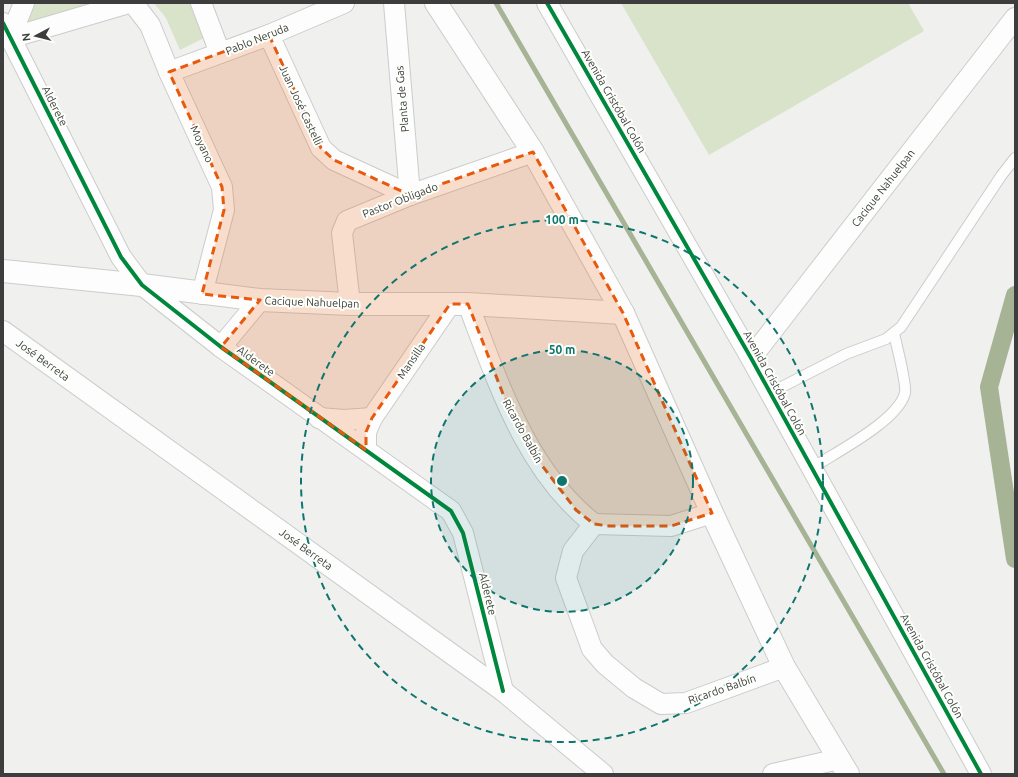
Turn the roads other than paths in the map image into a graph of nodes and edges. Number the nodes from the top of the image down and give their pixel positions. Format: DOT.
graph roads {
  1 [pos="24,3"];
  2 [pos="129,3"];
  3 [pos="133,3"];
  4 [pos="201,3"];
  5 [pos="344,3"];
  6 [pos="394,3"];
  7 [pos="436,3"];
  8 [pos="547,3"];
  9 [pos="1015,18"];
  10 [pos="7,30"];
  11 [pos="268,35"];
  12 [pos="220,53"];
  13 [pos="169,72"];
  14 [pos="533,152"];
  15 [pos="1015,158"];
  16 [pos="410,195"];
  17 [pos="3,271"];
  18 [pos="142,285"];
  19 [pos="202,294"];
  20 [pos="260,300"];
  21 [pos="350,304"];
  22 [pos="459,304"];
  23 [pos="623,313"];
  24 [pos="3,331"];
  25 [pos="894,333"];
  26 [pos="221,347"];
  27 [pos="751,358"];
  28 [pos="770,393"];
  29 [pos="318,417"];
  30 [pos="372,418"];
  31 [pos="366,450"];
  32 [pos="812,468"];
  33 [pos="712,513"];
  34 [pos="594,524"];
  35 [pos="784,667"];
  36 [pos="503,691"];
  37 [pos="843,767"];
  38 [pos="604,774"];
  39 [pos="773,774"];
  40 [pos="981,774"];
  1 -- 10 [label="street"];
  2 -- 10 [label="street"];
  3 -- 13 [label="street, Moyano"];
  4 -- 12 [label="street"];
  5 -- 11 [label="street, Pablo Neruda"];
  6 -- 16 [label="street, Planta de Gas"];
  7 -- 14 [label="street"];
  8 -- 27 [label="street, Avenida Cristóbal Colón"];
  9 -- 27 [label="street, Cacique Nahuelpan"];
  10 -- 18 [label="street, Alderete"];
  11 -- 12 [label="street, Pablo Neruda"];
  11 -- 16 [label="street, Juan José Castelli"];
  12 -- 13 [label="street, Pablo Neruda"];
  13 -- 19 [label="street, Moyano"];
  14 -- 16 [label="street, Pastor Obligado"];
  14 -- 23 [label="street"];
  15 -- 25 [label="lane"];
  16 -- 21 [label="street, Pastor Obligado"];
  17 -- 18 [label="street, Cacique Nahuelpan"];
  18 -- 19 [label="street, Cacique Nahuelpan"];
  18 -- 26 [label="street, Alderete"];
  19 -- 20 [label="street, Cacique Nahuelpan"];
  20 -- 21 [label="street, Cacique Nahuelpan"];
  20 -- 26 [label="street"];
  21 -- 22 [label="street, Cacique Nahuelpan"];
  22 -- 23 [label="street, Cacique Nahuelpan"];
  22 -- 30 [label="street, Mansilla"];
  22 -- 34 [label="street, Ricardo Balbín"];
  23 -- 33 [label="street"];
  24 -- 36 [label="street, José Berreta"];
  25 -- 28 [label="lane"];
  25 -- 32 [label="lane"];
  26 -- 29 [label="street, Alderete"];
  27 -- 28 [label="street, Avenida Cristóbal Colón"];
  28 -- 32 [label="street, Avenida Cristóbal Colón"];
  29 -- 30 [label="street"];
  29 -- 31 [label="street, Alderete"];
  30 -- 31 [label="street, Mansilla"];
  31 -- 36 [label="street, Alderete"];
  32 -- 40 [label="street, Avenida Cristóbal Colón"];
  33 -- 34 [label="street"];
  33 -- 35 [label="street"];
  34 -- 35 [label="street, Ricardo Balbín"];
  35 -- 37 [label="street"];
  36 -- 38 [label="street, José Berreta"];
  37 -- 39 [label="street"];
}
